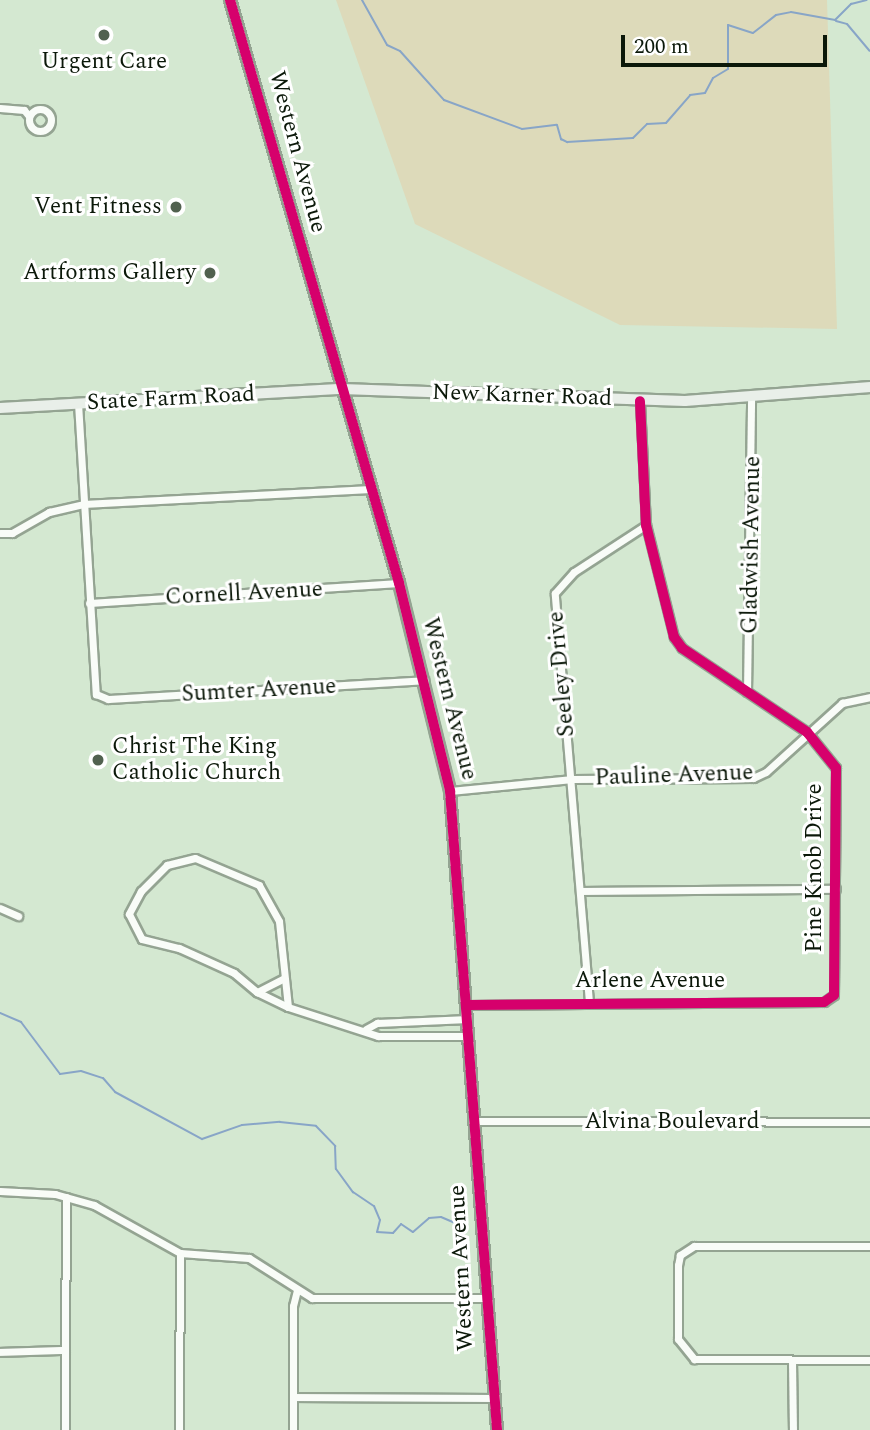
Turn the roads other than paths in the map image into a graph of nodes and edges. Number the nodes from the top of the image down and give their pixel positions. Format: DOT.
graph roads {
  1 [pos="230,0"];
  2 [pos="0,108"];
  3 [pos="29,116"];
  4 [pos="870,387"];
  5 [pos="342,389"];
  6 [pos="751,398"];
  7 [pos="640,401"];
  8 [pos="78,403"];
  9 [pos="0,408"];
  10 [pos="372,489"];
  11 [pos="83,504"];
  12 [pos="646,526"];
  13 [pos="0,533"];
  14 [pos="399,583"];
  15 [pos="89,603"];
  16 [pos="424,680"];
  17 [pos="747,692"];
  18 [pos="870,697"];
  19 [pos="807,732"];
  20 [pos="572,779"];
  21 [pos="450,791"];
  22 [pos="836,889"];
  23 [pos="583,891"];
  24 [pos="0,908"];
  25 [pos="18,915"];
  26 [pos="284,978"];
  27 [pos="257,992"];
  28 [pos="832,998"];
  29 [pos="589,1002"];
  30 [pos="468,1005"];
  31 [pos="289,1007"];
  32 [pos="468,1019"];
  33 [pos="366,1029"];
  34 [pos="469,1036"];
  35 [pos="474,1121"];
  36 [pos="870,1122"];
  37 [pos="0,1191"];
  38 [pos="66,1197"];
  39 [pos="870,1246"];
  40 [pos="180,1253"];
  41 [pos="297,1290"];
  42 [pos="485,1298"];
  43 [pos="65,1350"];
  44 [pos="0,1352"];
  45 [pos="870,1360"];
  46 [pos="792,1362"];
  47 [pos="293,1397"];
  48 [pos="492,1398"];
  49 [pos="65,1430"];
  50 [pos="179,1430"];
  51 [pos="293,1430"];
  52 [pos="497,1430"];
  53 [pos="793,1430"];
  1 -- 5 [label="main road, Western Avenue"];
  2 -- 3 [label="street"];
  4 -- 6 [label="main road, New Karner Road"];
  5 -- 7 [label="main road, New Karner Road"];
  5 -- 8 [label="main road, State Farm Road"];
  5 -- 10 [label="main road, Western Avenue"];
  6 -- 7 [label="main road, New Karner Road"];
  6 -- 17 [label="street, Gladwish Avenue"];
  7 -- 12 [label="street, Pine Knob Drive"];
  8 -- 9 [label="main road, State Farm Road"];
  8 -- 11 [label="street"];
  10 -- 11 [label="street"];
  10 -- 14 [label="main road, Western Avenue"];
  11 -- 13 [label="street"];
  11 -- 15 [label="street"];
  12 -- 17 [label="street, Pine Knob Drive"];
  12 -- 20 [label="street, Seeley Drive"];
  14 -- 15 [label="street, Cornell Avenue"];
  14 -- 16 [label="main road, Western Avenue"];
  15 -- 16 [label="street, Sumter Avenue"];
  16 -- 21 [label="main road, Western Avenue"];
  17 -- 19 [label="street, Pine Knob Drive"];
  18 -- 19 [label="street, Pauline Avenue"];
  19 -- 20 [label="street, Pauline Avenue"];
  19 -- 22 [label="street, Pine Knob Drive"];
  20 -- 21 [label="street, Pauline Avenue"];
  20 -- 23 [label="street, Seeley Drive"];
  21 -- 30 [label="main road, Western Avenue"];
  22 -- 23 [label="street"];
  22 -- 28 [label="street, Pine Knob Drive"];
  23 -- 29 [label="street, Seeley Drive"];
  24 -- 25 [label="street"];
  26 -- 27 [label="street"];
  26 -- 27 [label="street"];
  26 -- 31 [label="street"];
  27 -- 31 [label="street"];
  28 -- 29 [label="street, Arlene Avenue"];
  29 -- 30 [label="street, Arlene Avenue"];
  30 -- 32 [label="main road, Western Avenue"];
  31 -- 33 [label="street"];
  32 -- 33 [label="street"];
  32 -- 34 [label="main road, Western Avenue"];
  33 -- 34 [label="street"];
  34 -- 35 [label="main road, Western Avenue"];
  35 -- 36 [label="street, Alvina Boulevard"];
  35 -- 42 [label="main road, Western Avenue"];
  37 -- 38 [label="street"];
  38 -- 40 [label="street"];
  38 -- 43 [label="street"];
  39 -- 46 [label="street"];
  40 -- 41 [label="street"];
  40 -- 50 [label="street"];
  41 -- 42 [label="street"];
  41 -- 47 [label="street"];
  42 -- 48 [label="main road, Western Avenue"];
  43 -- 44 [label="street"];
  43 -- 49 [label="street"];
  45 -- 46 [label="street"];
  46 -- 53 [label="street"];
  47 -- 48 [label="street"];
  47 -- 51 [label="street"];
  48 -- 52 [label="main road, Western Avenue"];
}
